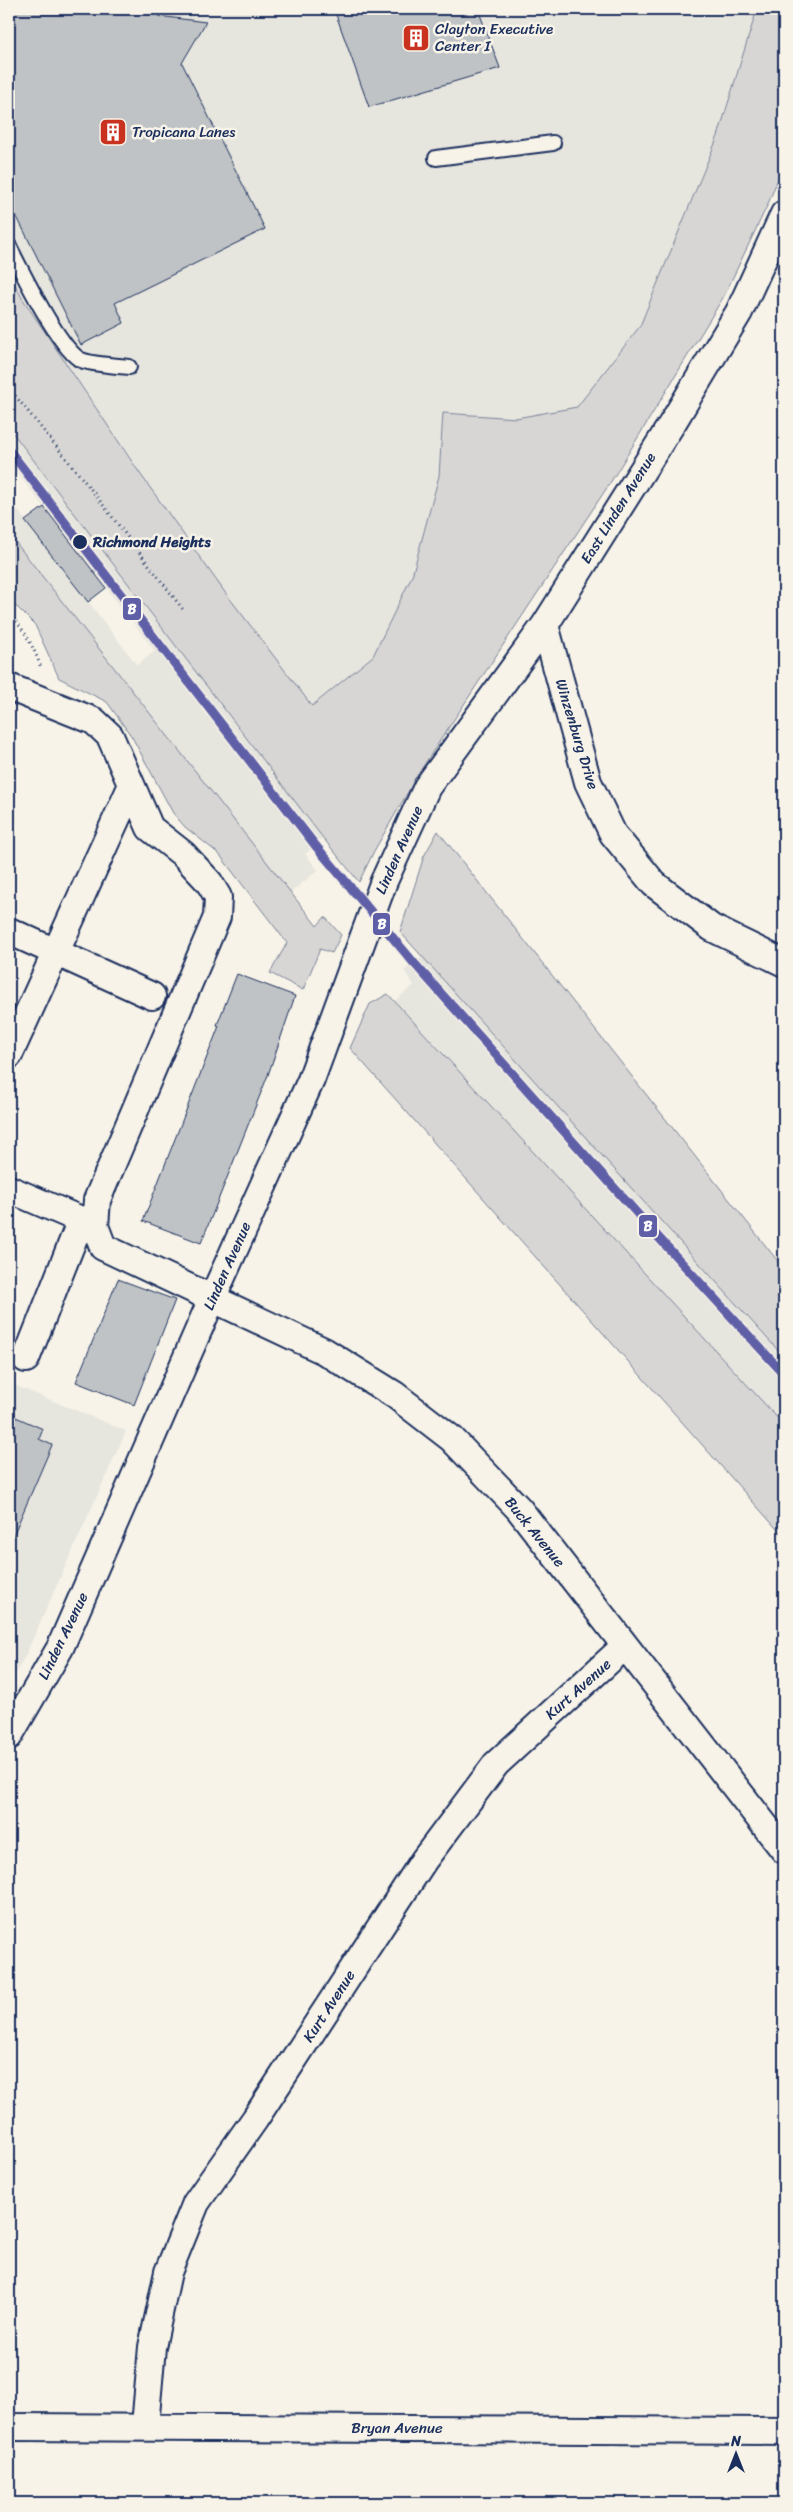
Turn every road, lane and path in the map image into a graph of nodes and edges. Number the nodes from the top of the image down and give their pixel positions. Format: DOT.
graph roads {
  1 [pos="553,143"];
  2 [pos="436,158"];
  3 [pos="784,214"];
  4 [pos="9,246"];
  5 [pos="129,367"];
  6 [pos="9,388"];
  7 [pos="185,612"];
  8 [pos="9,614"];
  9 [pos="545,624"];
  10 [pos="9,687"];
  11 [pos="36,698"];
  12 [pos="131,787"];
  13 [pos="427,787"];
  14 [pos="9,930"];
  15 [pos="56,952"];
  16 [pos="784,963"];
  17 [pos="152,996"];
  18 [pos="9,1055"];
  19 [pos="9,1189"];
  20 [pos="88,1223"];
  21 [pos="212,1299"];
  22 [pos="26,1358"];
  23 [pos="625,1646"];
  24 [pos="9,1736"];
  25 [pos="784,1850"];
  26 [pos="9,2426"];
  27 [pos="145,2426"];
  28 [pos="784,2431"];
  1 -- 2 [label="lane"];
  3 -- 9 [label="street, East Linden Avenue"];
  4 -- 5 [label="lane"];
  6 -- 7 [label="path"];
  8 -- 11 [label="path"];
  9 -- 13 [label="street, East Linden Avenue"];
  9 -- 16 [label="street, Winzenburg Drive"];
  10 -- 11 [label="street"];
  11 -- 12 [label="street"];
  12 -- 15 [label="street"];
  12 -- 20 [label="street"];
  13 -- 21 [label="street, Linden Avenue"];
  14 -- 15 [label="street"];
  15 -- 17 [label="street"];
  15 -- 18 [label="street"];
  19 -- 20 [label="street"];
  20 -- 21 [label="street, Buck Avenue"];
  20 -- 22 [label="street"];
  21 -- 23 [label="street, Buck Avenue"];
  21 -- 24 [label="street, Linden Avenue"];
  23 -- 25 [label="street, Buck Avenue"];
  23 -- 27 [label="street, Kurt Avenue"];
  26 -- 27 [label="street, Bryan Avenue"];
  27 -- 28 [label="street, Bryan Avenue"];
}
